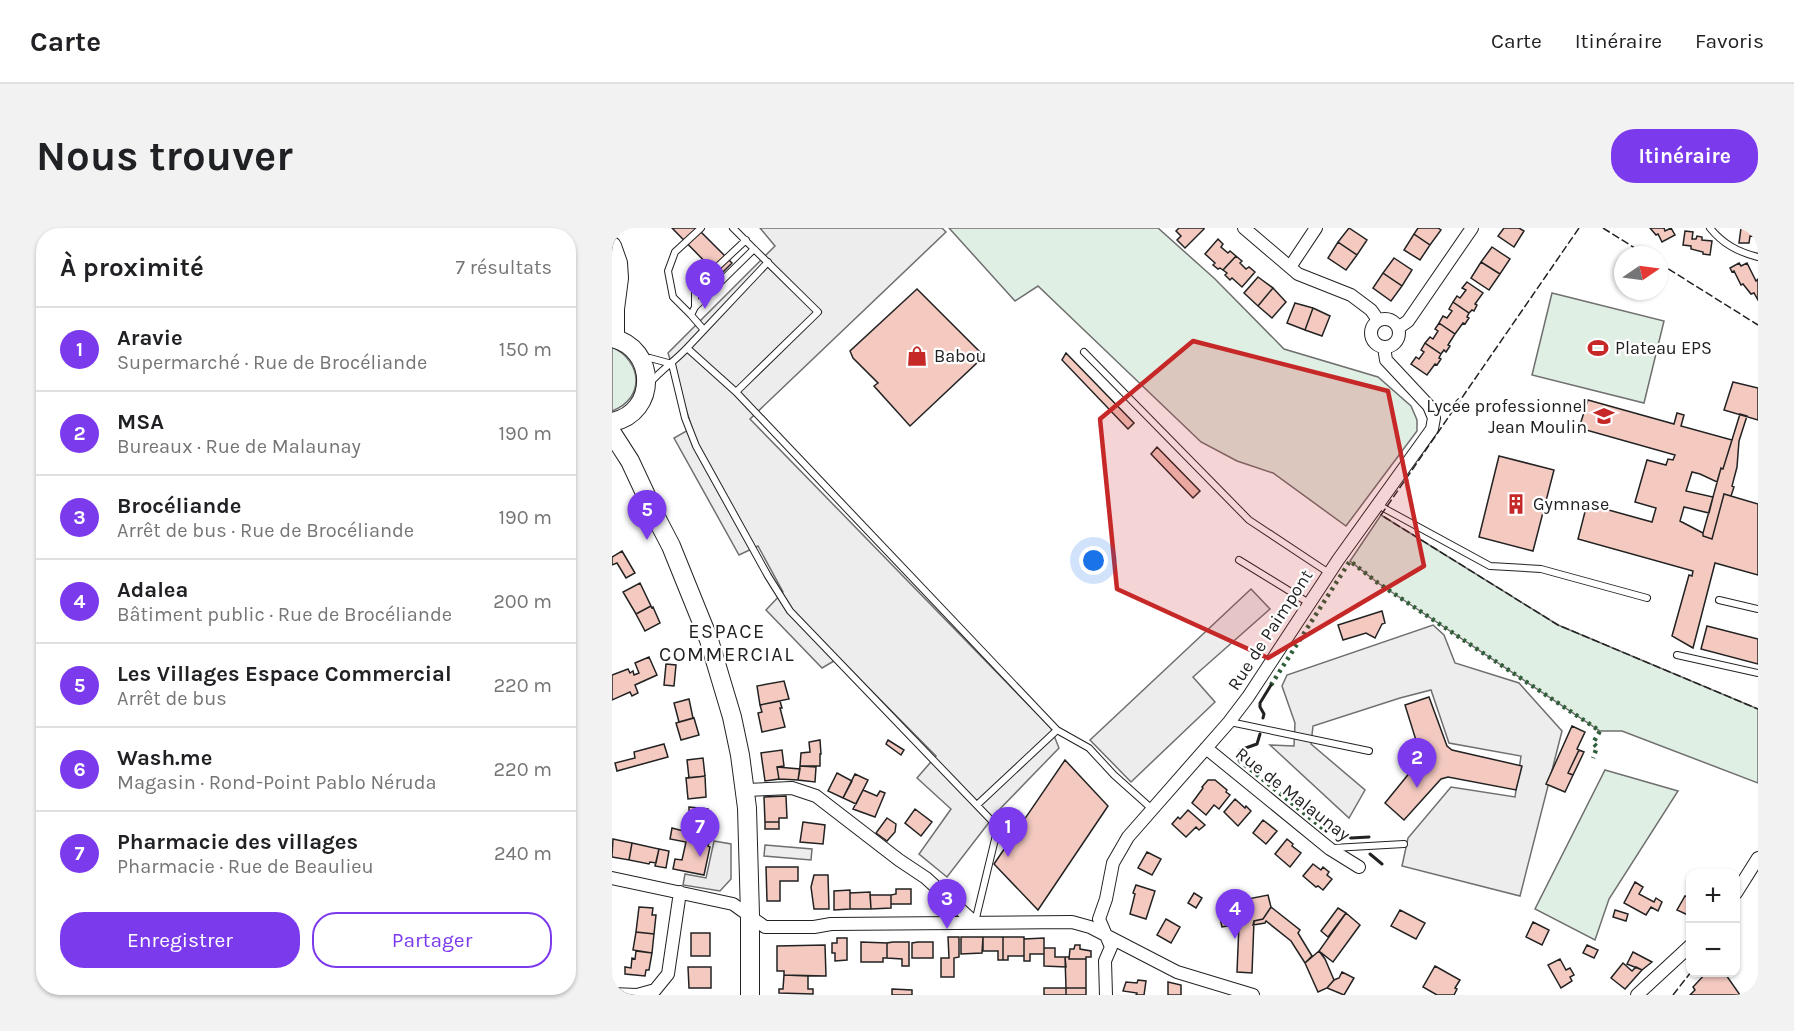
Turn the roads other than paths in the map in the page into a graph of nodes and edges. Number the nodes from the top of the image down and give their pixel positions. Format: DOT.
graph roads {
  1 [pos="702,228"];
  2 [pos="733,228"];
  3 [pos="1245,228"];
  4 [pos="1316,228"];
  5 [pos="1472,228"];
  6 [pos="1710,228"];
  7 [pos="746,240"];
  8 [pos="612,246"];
  9 [pos="754,249"];
  10 [pos="1758,257"];
  11 [pos="768,262"];
  12 [pos="1290,267"];
  13 [pos="695,307"];
  14 [pos="691,315"];
  15 [pos="1378,320"];
  16 [pos="1398,328"];
  17 [pos="704,330"];
  18 [pos="614,338"];
  19 [pos="1384,347"];
  20 [pos="687,348"];
  21 [pos="1084,352"];
  22 [pos="643,362"];
  23 [pos="672,364"];
  24 [pos="646,388"];
  25 [pos="736,392"];
  26 [pos="612,422"];
  27 [pos="612,433"];
  28 [pos="1377,504"];
  29 [pos="1239,560"];
  30 [pos="1329,573"];
  31 [pos="1647,598"];
  32 [pos="1719,600"];
  33 [pos="1309,603"];
  34 [pos="1758,609"];
  35 [pos="1677,655"];
  36 [pos="1758,674"];
  37 [pos="1229,722"];
  38 [pos="1057,730"];
  39 [pos="1206,748"];
  40 [pos="1369,751"];
  41 [pos="746,790"];
  42 [pos="976,805"];
  43 [pos="1152,809"];
  44 [pos="1404,844"];
  45 [pos="1330,849"];
  46 [pos="1758,858"];
  47 [pos="1359,867"];
  48 [pos="612,878"];
  49 [pos="1740,887"];
  50 [pos="680,892"];
  51 [pos="750,915"];
  52 [pos="975,923"];
  53 [pos="1106,935"];
  54 [pos="1686,950"];
  55 [pos="612,994"];
  56 [pos="750,995"];
  57 [pos="1106,995"];
  58 [pos="1253,995"];
  59 [pos="1637,995"];
  1 -- 14 [label="lane"];
  2 -- 7 [label="lane"];
  3 -- 12 [label="street"];
  4 -- 12 [label="street"];
  5 -- 16 [label="street"];
  6 -- 10 [label="lane"];
  7 -- 9 [label="lane"];
  7 -- 13 [label="lane"];
  8 -- 18 [label="main road"];
  9 -- 11 [label="lane"];
  9 -- 13 [label="lane"];
  11 -- 17 [label="lane"];
  11 -- 25 [label="lane"];
  12 -- 15 [label="street"];
  13 -- 14 [label="lane"];
  14 -- 17 [label="lane"];
  15 -- 16 [label="street"];
  15 -- 19 [label="street"];
  16 -- 19 [label="street"];
  17 -- 20 [label="lane"];
  18 -- 22 [label="main road"];
  19 -- 28 [label="street, Rue de Paimpont"];
  20 -- 23 [label="lane"];
  20 -- 25 [label="lane"];
  21 -- 30 [label="lane"];
  22 -- 23 [label="lane"];
  22 -- 24 [label="main road"];
  23 -- 24 [label="lane"];
  23 -- 42 [label="lane"];
  24 -- 26 [label="main road"];
  25 -- 38 [label="lane"];
  27 -- 41 [label="main road"];
  28 -- 30 [label="street, Rue de Paimpont"];
  28 -- 31 [label="lane"];
  29 -- 33 [label="lane"];
  30 -- 33 [label="street, Rue de Paimpont"];
  32 -- 34 [label="lane"];
  33 -- 37 [label="street, Rue de Paimpont"];
  35 -- 36 [label="lane"];
  37 -- 39 [label="street, Rue de Paimpont"];
  37 -- 40 [label="lane"];
  38 -- 42 [label="lane"];
  38 -- 43 [label="lane"];
  39 -- 43 [label="street, Rue de Paimpont"];
  39 -- 45 [label="street, Rue de Malaunay"];
  41 -- 51 [label="main road"];
  41 -- 52 [label="street"];
  42 -- 52 [label="lane"];
  43 -- 53 [label="street, Rue de Paimpont"];
  44 -- 45 [label="lane"];
  45 -- 47 [label="street, Rue de Malaunay"];
  46 -- 49 [label="street"];
  48 -- 50 [label="street"];
  50 -- 51 [label="street"];
  50 -- 55 [label="street"];
  51 -- 52 [label="street"];
  51 -- 56 [label="main road"];
  52 -- 53 [label="street"];
  53 -- 57 [label="street, Rue de Paimpont"];
  53 -- 58 [label="street"];
  54 -- 59 [label="street"];
}
